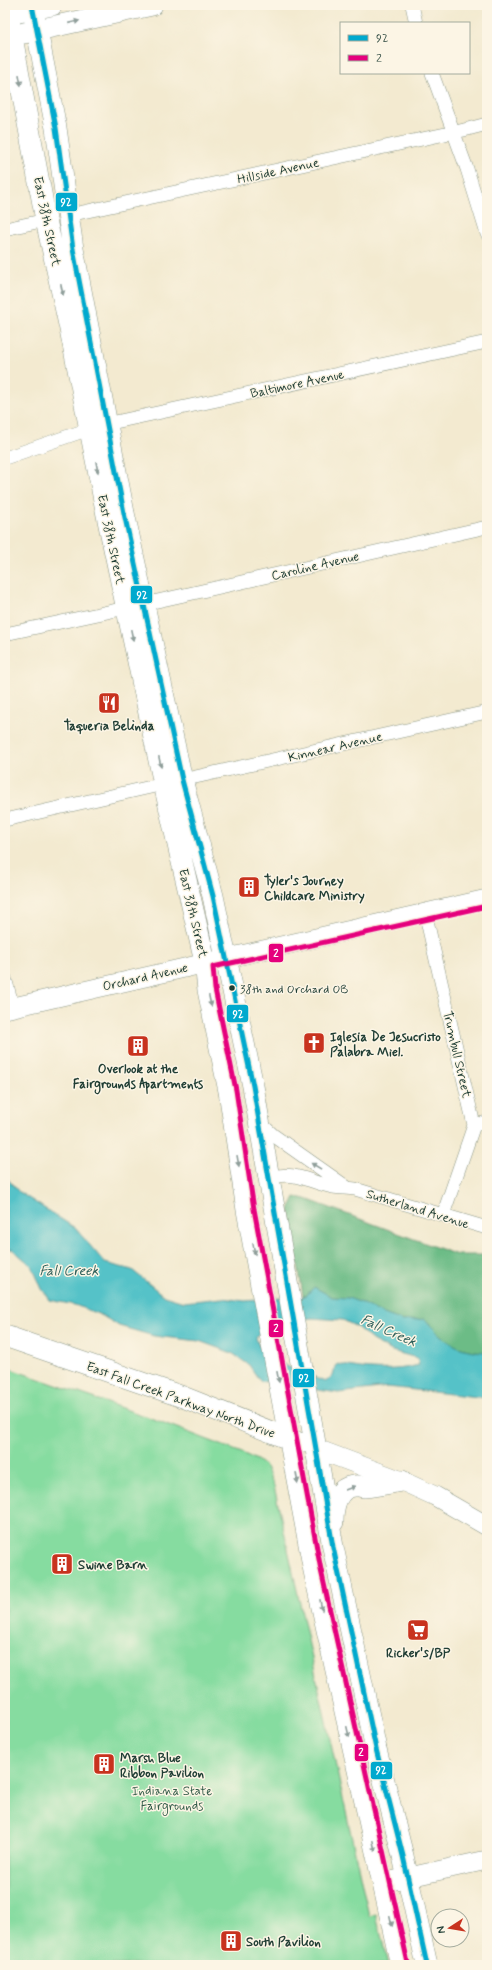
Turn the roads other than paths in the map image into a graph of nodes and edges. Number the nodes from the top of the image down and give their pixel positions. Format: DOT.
graph roads {
  1 [pos="52,5"];
  2 [pos="152,5"];
  3 [pos="412,5"];
  4 [pos="32,7"];
  5 [pos="6,11"];
  6 [pos="416,22"];
  7 [pos="36,30"];
  8 [pos="8,37"];
  9 [pos="432,74"];
  10 [pos="487,124"];
  11 [pos="453,132"];
  12 [pos="69,215"];
  13 [pos="46,220"];
  14 [pos="5,229"];
  15 [pos="487,234"];
  16 [pos="487,342"];
  17 [pos="98,427"];
  18 [pos="5,458"];
  19 [pos="487,527"];
  20 [pos="135,606"];
  21 [pos="5,634"];
  22 [pos="487,712"];
  23 [pos="173,782"];
  24 [pos="5,820"];
  25 [pos="487,898"];
  26 [pos="425,912"];
  27 [pos="225,957"];
  28 [pos="206,962"];
  29 [pos="5,978"];
  30 [pos="9,1008"];
  31 [pos="259,1122"];
  32 [pos="481,1124"];
  33 [pos="268,1178"];
  34 [pos="348,1188"];
  35 [pos="443,1215"];
  36 [pos="487,1228"];
  37 [pos="5,1336"];
  38 [pos="290,1439"];
  39 [pos="316,1449"];
  40 [pos="402,1481"];
  41 [pos="487,1526"];
  42 [pos="333,1547"];
  43 [pos="487,1860"];
  44 [pos="408,1878"];
  45 [pos="382,1883"];
  46 [pos="400,1965"];
  47 [pos="428,1965"];
  1 -- 4 [label="main road"];
  7 -- 2 [label="main road, one-way"];
  3 -- 6 [label="street"];
  4 -- 5 [label="main road"];
  4 -- 7 [label="main road, East 38th Street"];
  5 -- 8 [label="main road, East 38th Street"];
  7 -- 8 [label="main road"];
  7 -- 12 [label="main road, East 38th Street"];
  8 -- 13 [label="main road, East 38th Street, one-way"];
  9 -- 11 [label="street"];
  10 -- 11 [label="street, Hillside Avenue"];
  11 -- 12 [label="street, Hillside Avenue"];
  11 -- 15 [label="street"];
  12 -- 17 [label="main road, East 38th Street"];
  13 -- 14 [label="street"];
  13 -- 17 [label="main road, East 38th Street, one-way"];
  16 -- 17 [label="street, Baltimore Avenue"];
  17 -- 18 [label="street, Baltimore Avenue"];
  17 -- 20 [label="main road, East 38th Street"];
  19 -- 20 [label="street, Caroline Avenue"];
  20 -- 21 [label="street, Caroline Avenue"];
  20 -- 23 [label="main road, East 38th Street"];
  22 -- 23 [label="street, Kinnear Avenue"];
  23 -- 24 [label="street, Kinnear Avenue"];
  23 -- 27 [label="main road, East 38th Street"];
  23 -- 28 [label="main road, East 38th Street"];
  25 -- 26 [label="street, Orchard Avenue"];
  26 -- 27 [label="street, Orchard Avenue"];
  26 -- 32 [label="street, Trumbull Street"];
  27 -- 28 [label="street, Orchard Avenue"];
  27 -- 31 [label="main road, East 38th Street"];
  28 -- 30 [label="street, Orchard Avenue"];
  28 -- 38 [label="main road, East 38th Street, one-way"];
  29 -- 30 [label="street"];
  31 -- 33 [label="main road, East 38th Street"];
  34 -- 31 [label="street, Sutherland Avenue, one-way"];
  32 -- 35 [label="street, Trumbull Street"];
  33 -- 34 [label="street, Sutherland Avenue"];
  33 -- 39 [label="main road, East 38th Street"];
  34 -- 35 [label="street, Sutherland Avenue"];
  35 -- 36 [label="street, Sutherland Avenue"];
  37 -- 38 [label="main road, East Fall Creek Parkway North Drive"];
  38 -- 39 [label="main road, East Fall Creek Parkway North Drive"];
  38 -- 45 [label="main road, East 38th Street, one-way"];
  39 -- 40 [label="street, East Fall Creek Parkway North Drive"];
  39 -- 42 [label="main road, East 38th Street"];
  40 -- 41 [label="street, East Fall Creek Parkway North Drive"];
  42 -- 40 [label="main road, one-way"];
  42 -- 44 [label="main road, East 38th Street"];
  43 -- 44 [label="street"];
  44 -- 45 [label="street"];
  44 -- 47 [label="main road, East 38th Street"];
  45 -- 46 [label="main road, East 38th Street, one-way"];
}
